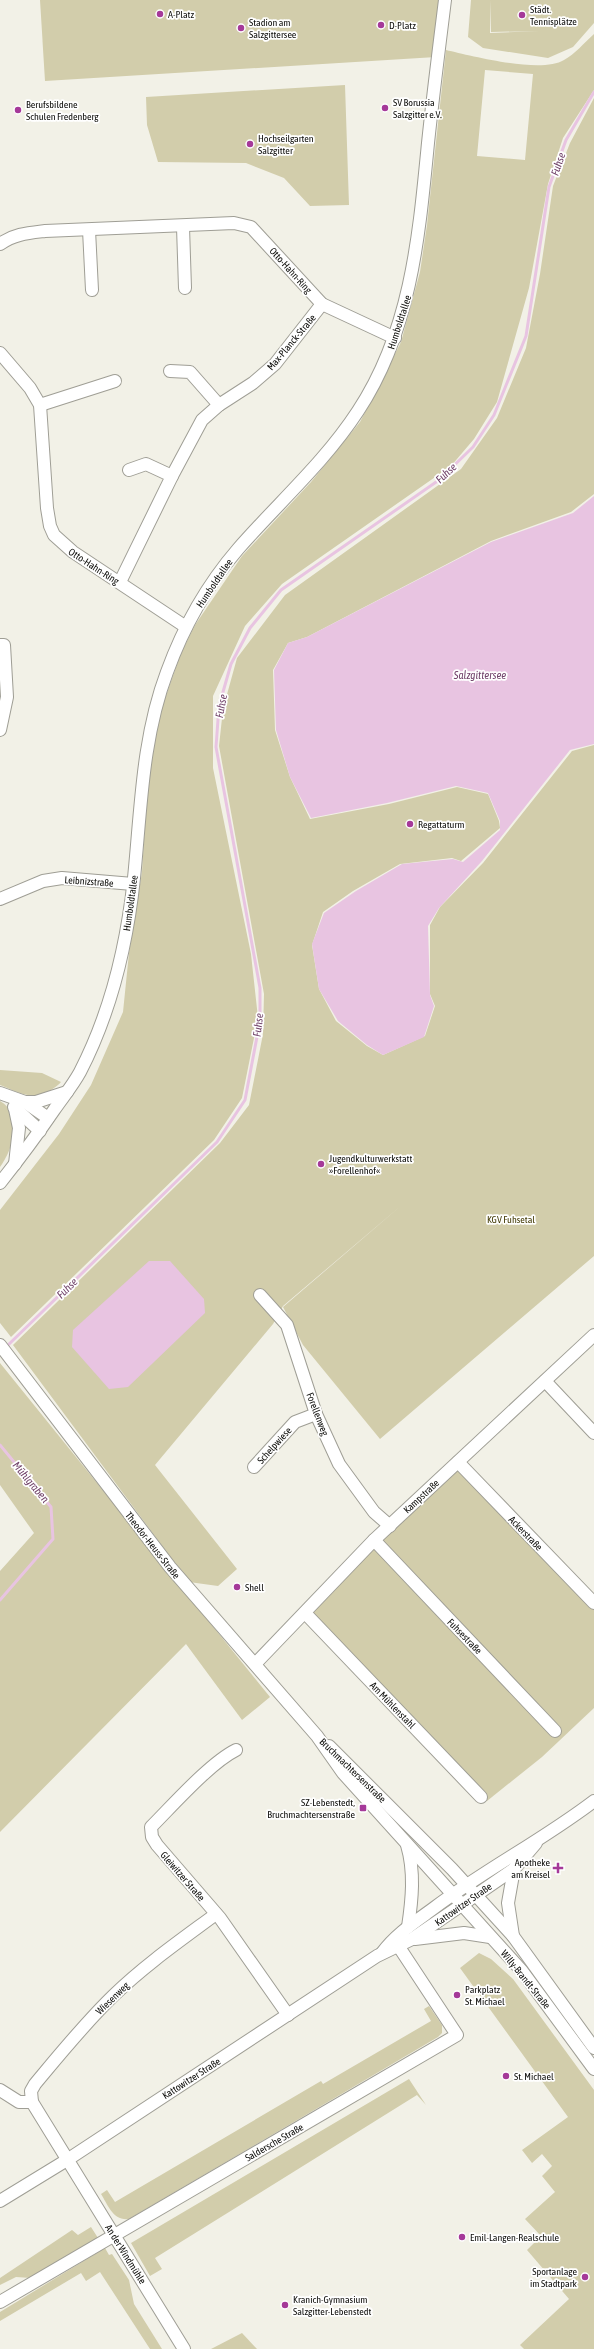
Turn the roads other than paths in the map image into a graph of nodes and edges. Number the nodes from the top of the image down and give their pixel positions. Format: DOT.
graph roads {
  1 [pos="445,0"];
  2 [pos="183,227"];
  3 [pos="89,230"];
  4 [pos="0,244"];
  5 [pos="185,288"];
  6 [pos="92,290"];
  7 [pos="322,304"];
  8 [pos="395,338"];
  9 [pos="0,353"];
  10 [pos="170,371"];
  11 [pos="115,381"];
  12 [pos="40,405"];
  13 [pos="219,405"];
  14 [pos="129,470"];
  15 [pos="172,476"];
  16 [pos="120,582"];
  17 [pos="186,627"];
  18 [pos="0,645"];
  19 [pos="0,730"];
  20 [pos="133,884"];
  21 [pos="0,898"];
  22 [pos="67,1092"];
  23 [pos="2,1094"];
  24 [pos="20,1106"];
  25 [pos="48,1118"];
  26 [pos="40,1130"];
  27 [pos="14,1165"];
  28 [pos="0,1183"];
  29 [pos="260,1295"];
  30 [pos="594,1335"];
  31 [pos="0,1345"];
  32 [pos="545,1381"];
  33 [pos="316,1414"];
  34 [pos="594,1433"];
  35 [pos="458,1462"];
  36 [pos="254,1467"];
  37 [pos="390,1526"];
  38 [pos="374,1540"];
  39 [pos="594,1603"];
  40 [pos="305,1613"];
  41 [pos="255,1664"];
  42 [pos="555,1731"];
  43 [pos="317,1736"];
  44 [pos="236,1750"];
  45 [pos="481,1797"];
  46 [pos="594,1801"];
  47 [pos="536,1843"];
  48 [pos="406,1844"];
  49 [pos="514,1869"];
  50 [pos="465,1885"];
  51 [pos="451,1894"];
  52 [pos="475,1896"];
  53 [pos="462,1906"];
  54 [pos="216,1914"];
  55 [pos="408,1927"];
  56 [pos="513,1936"];
  57 [pos="490,1937"];
  58 [pos="412,1939"];
  59 [pos="399,1947"];
  60 [pos="382,1954"];
  61 [pos="288,2015"];
  62 [pos="594,2048"];
  63 [pos="594,2069"];
  64 [pos="0,2090"];
  65 [pos="32,2102"];
  66 [pos="67,2160"];
  67 [pos="0,2201"];
  68 [pos="115,2236"];
  69 [pos="0,2302"];
  70 [pos="184,2349"];
  1 -- 8 [label="street, Humboldtallee"];
  2 -- 3 [label="street, Otto-Hahn-Ring"];
  2 -- 5 [label="street"];
  2 -- 7 [label="street, Otto-Hahn-Ring"];
  3 -- 4 [label="street, Otto-Hahn-Ring"];
  3 -- 6 [label="street"];
  7 -- 8 [label="street, Otto-Hahn-Ring"];
  7 -- 13 [label="street, Max-Planck-Straße"];
  8 -- 17 [label="street, Humboldtallee"];
  9 -- 12 [label="street, Otto-Hahn-Ring"];
  10 -- 13 [label="street"];
  11 -- 12 [label="street"];
  12 -- 16 [label="street, Otto-Hahn-Ring"];
  13 -- 15 [label="street, Max-Planck-Straße"];
  14 -- 15 [label="street"];
  15 -- 16 [label="street, Max-Planck-Straße"];
  16 -- 17 [label="street, Otto-Hahn-Ring"];
  17 -- 20 [label="street, Humboldtallee"];
  18 -- 19 [label="street"];
  20 -- 21 [label="street, Leibnizstraße"];
  20 -- 22 [label="street, Humboldtallee"];
  22 -- 24 [label="street"];
  22 -- 25 [label="street, Humboldtallee"];
  23 -- 24 [label="street"];
  24 -- 25 [label="street"];
  24 -- 26 [label="street"];
  24 -- 27 [label="street"];
  25 -- 26 [label="street, Humboldtallee"];
  26 -- 27 [label="street, Humboldtallee"];
  27 -- 28 [label="street, Humboldtallee"];
  29 -- 33 [label="street, Forellenweg"];
  30 -- 32 [label="street, Kampstraße"];
  31 -- 41 [label="street, Theodor-Heuss-Straße"];
  32 -- 34 [label="street"];
  32 -- 35 [label="street, Kampstraße"];
  33 -- 36 [label="street, Schelpwiese"];
  33 -- 37 [label="street, Forellenweg"];
  35 -- 37 [label="street, Kampstraße"];
  35 -- 39 [label="street, Ackerstraße"];
  37 -- 38 [label="street, Kampstraße"];
  38 -- 40 [label="street, Kampstraße"];
  38 -- 42 [label="street, Fuhsestraße"];
  40 -- 41 [label="street, Kampstraße"];
  40 -- 45 [label="street, Am Mühlenstahl"];
  41 -- 43 [label="street, Theodor-Heuss-Straße"];
  43 -- 48 [label="street, Bruchmachtersenstraße"];
  43 -- 50 [label="street, Bruchmachtersenstraße"];
  44 -- 54 [label="street, Gleiwitzer Straße"];
  46 -- 47 [label="street, Kattowitzer Straße"];
  47 -- 49 [label="street, Kattowitzer Straße"];
  47 -- 50 [label="street, Kattowitzer Straße"];
  48 -- 51 [label="street, Bruchmachtersenstraße"];
  48 -- 55 [label="street"];
  49 -- 52 [label="street, Kattowitzer Straße"];
  49 -- 56 [label="street"];
  50 -- 51 [label="street, Kattowitzer Straße"];
  50 -- 52 [label="street, Willy-Brandt-Straße"];
  51 -- 53 [label="street, Willy-Brandt-Straße"];
  51 -- 55 [label="street, Kattowitzer Straße"];
  52 -- 53 [label="street, Kattowitzer Straße"];
  52 -- 56 [label="street, Willy-Brandt-Straße"];
  53 -- 57 [label="street, Willy-Brandt-Straße"];
  53 -- 58 [label="street, Kattowitzer Straße"];
  54 -- 61 [label="street, Gleiwitzer Straße"];
  54 -- 65 [label="street, Wiesenweg"];
  55 -- 60 [label="street, Kattowitzer Straße"];
  56 -- 62 [label="street, Willy-Brandt-Straße"];
  57 -- 58 [label="street"];
  57 -- 63 [label="street, Willy-Brandt-Straße"];
  58 -- 59 [label="street, Kattowitzer Straße"];
  59 -- 60 [label="street, Kattowitzer Straße"];
  59 -- 68 [label="street, Saldersche Straße"];
  60 -- 61 [label="street, Kattowitzer Straße"];
  61 -- 66 [label="street, Kattowitzer Straße"];
  64 -- 65 [label="street"];
  65 -- 66 [label="street"];
  66 -- 67 [label="street, Kattowitzer Straße"];
  66 -- 68 [label="street, An der Windmühle"];
  68 -- 69 [label="street, Saldersche Straße"];
  68 -- 70 [label="street, An der Windmühle"];
}
